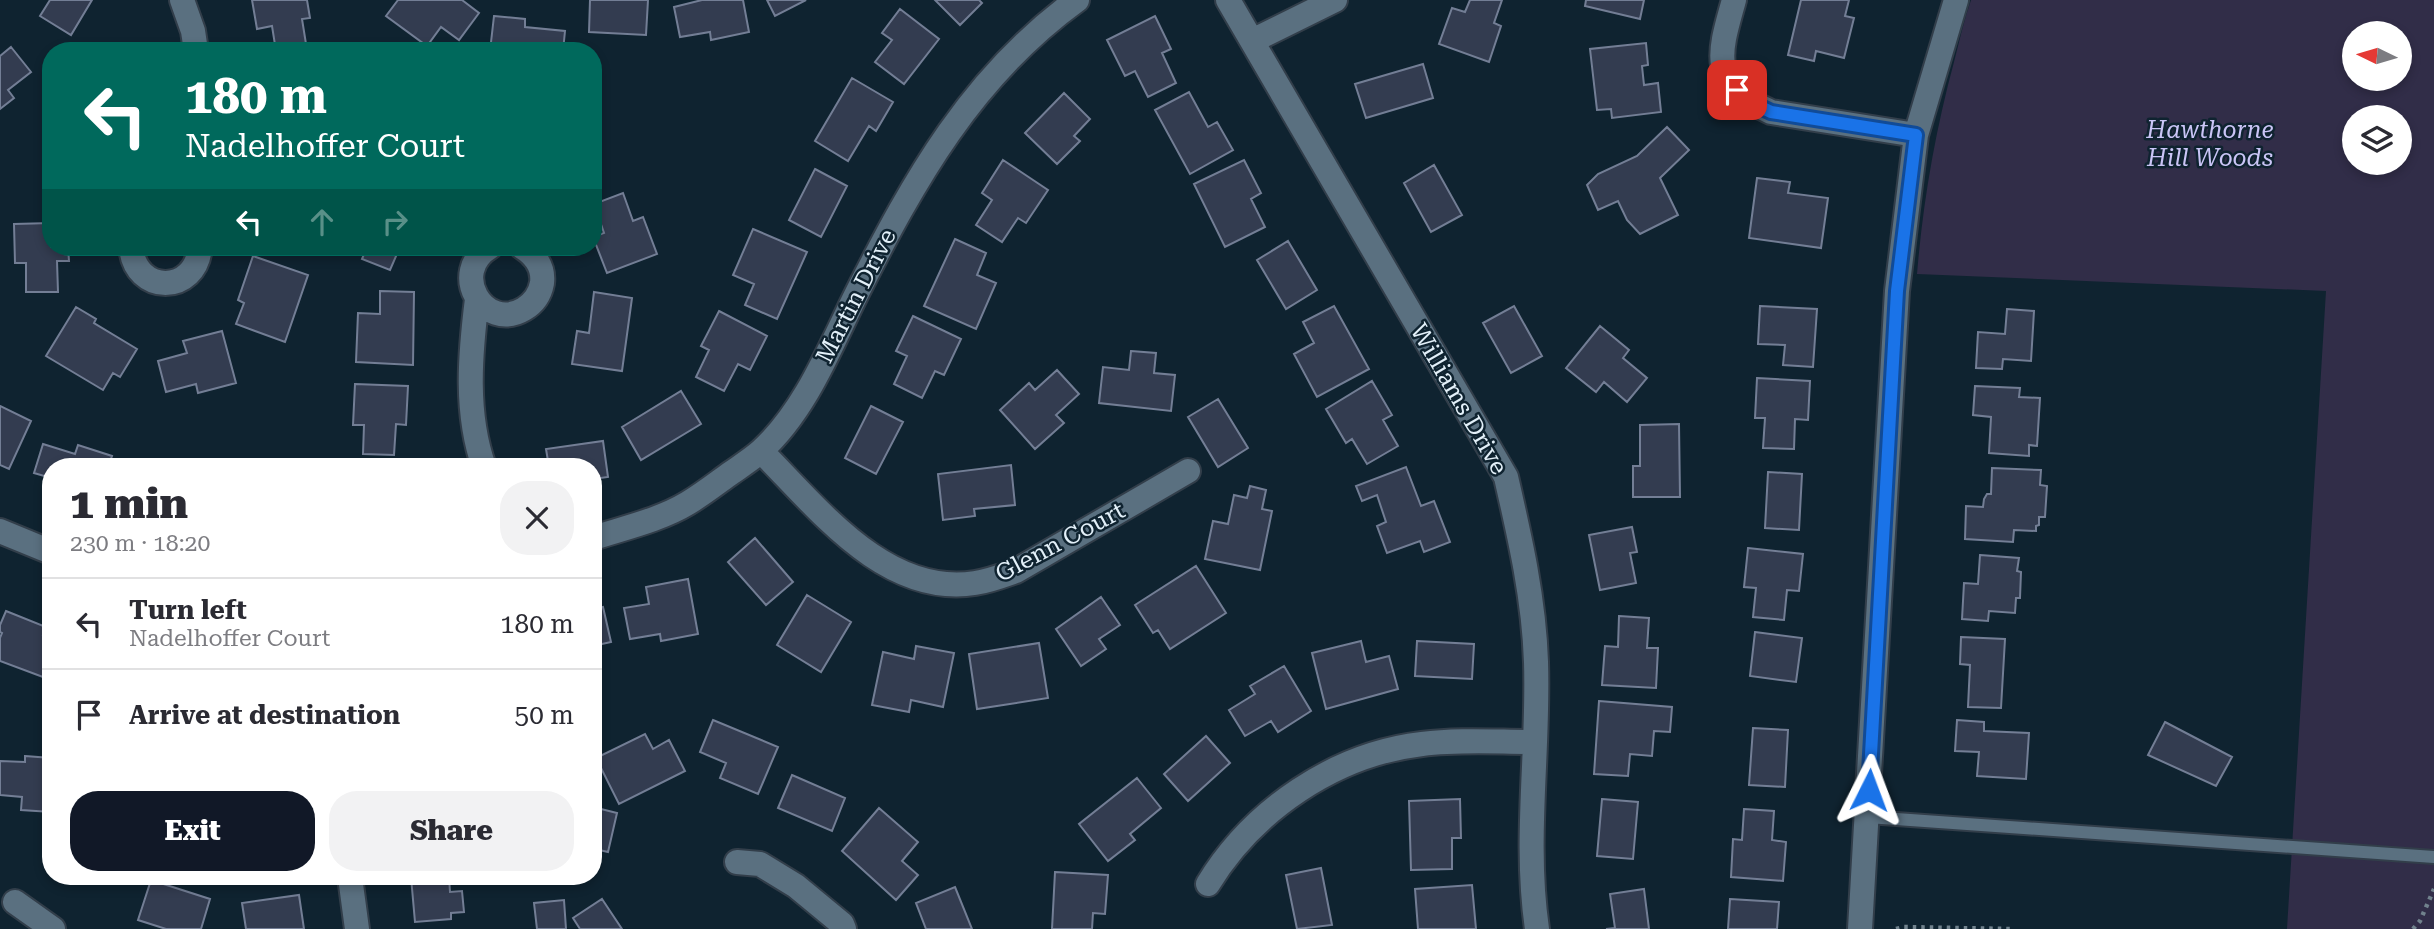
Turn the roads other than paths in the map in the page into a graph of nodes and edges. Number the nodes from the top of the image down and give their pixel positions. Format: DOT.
graph roads {
  1 [pos="182,0"];
  2 [pos="1077,0"];
  3 [pos="1228,0"];
  4 [pos="1335,0"];
  5 [pos="1734,0"];
  6 [pos="1956,0"];
  7 [pos="1252,41"];
  8 [pos="195,42"];
  9 [pos="1916,135"];
  10 [pos="132,256"];
  11 [pos="198,256"];
  12 [pos="478,256"];
  13 [pos="532,256"];
  14 [pos="477,299"];
  15 [pos="761,451"];
  16 [pos="482,458"];
  17 [pos="1188,471"];
  18 [pos="0,531"];
  19 [pos="602,535"];
  20 [pos="42,548"];
  21 [pos="1535,741"];
  22 [pos="1868,817"];
  23 [pos="2434,857"];
  24 [pos="737,862"];
  25 [pos="1208,884"];
  26 [pos="351,885"];
  27 [pos="15,902"];
  28 [pos="52,929"];
  29 [pos="357,929"];
  30 [pos="844,929"];
  31 [pos="1537,929"];
  32 [pos="1860,929"];
  1 -- 8 [label="street"];
  2 -- 15 [label="street, Martin Drive"];
  3 -- 7 [label="street, Williams Drive"];
  4 -- 7 [label="street"];
  5 -- 9 [label="street"];
  6 -- 9 [label="street"];
  7 -- 21 [label="street, Williams Drive"];
  9 -- 22 [label="street"];
  10 -- 11 [label="street"];
  12 -- 14 [label="street"];
  13 -- 14 [label="street"];
  14 -- 16 [label="street"];
  15 -- 17 [label="street, Glenn Court"];
  15 -- 19 [label="street, Martin Drive"];
  18 -- 20 [label="street"];
  21 -- 25 [label="street"];
  21 -- 31 [label="street, Williams Drive"];
  22 -- 23 [label="lane"];
  22 -- 32 [label="street"];
  24 -- 30 [label="street"];
  26 -- 29 [label="street"];
  27 -- 28 [label="street"];
}
